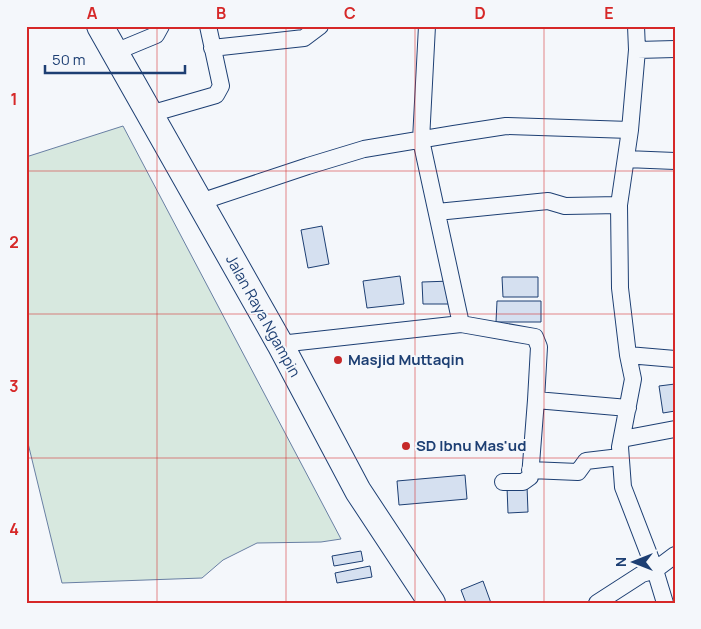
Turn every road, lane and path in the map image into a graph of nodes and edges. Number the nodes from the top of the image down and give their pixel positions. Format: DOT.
graph roads {
  1 [pos="100,26"];
  2 [pos="161,26"];
  3 [pos="208,26"];
  4 [pos="320,26"];
  5 [pos="427,26"];
  6 [pos="636,26"];
  7 [pos="212,48"];
  8 [pos="675,49"];
  9 [pos="637,50"];
  10 [pos="114,52"];
  11 [pos="150,114"];
  12 [pos="630,130"];
  13 [pos="420,140"];
  14 [pos="626,159"];
  15 [pos="675,161"];
  16 [pos="200,202"];
  17 [pos="619,205"];
  18 [pos="437,212"];
  19 [pos="461,324"];
  20 [pos="280,344"];
  21 [pos="628,355"];
  22 [pos="675,359"];
  23 [pos="536,400"];
  24 [pos="628,408"];
  25 [pos="675,430"];
  26 [pos="622,439"];
  27 [pos="620,457"];
  28 [pos="530,470"];
  29 [pos="503,482"];
  30 [pos="675,555"];
  31 [pos="655,570"];
  32 [pos="432,603"];
  33 [pos="597,603"];
  34 [pos="665,603"];
  1 -- 10 [label="main road, Jalan Raya Ngampin"];
  2 -- 10 [label="street"];
  3 -- 7 [label="street"];
  4 -- 7 [label="street"];
  5 -- 13 [label="street"];
  6 -- 9 [label="street"];
  7 -- 11 [label="street"];
  8 -- 9 [label="street"];
  9 -- 12 [label="street"];
  10 -- 11 [label="main road, Jalan Raya Ngampin"];
  11 -- 16 [label="main road, Jalan Raya Ngampin"];
  12 -- 13 [label="street"];
  12 -- 14 [label="street"];
  13 -- 16 [label="street"];
  13 -- 18 [label="street"];
  14 -- 15 [label="street"];
  14 -- 17 [label="street"];
  16 -- 20 [label="main road, Jalan Raya Ngampin"];
  17 -- 18 [label="street"];
  17 -- 21 [label="street"];
  18 -- 19 [label="street"];
  19 -- 20 [label="street"];
  19 -- 23 [label="street"];
  20 -- 32 [label="main road, Jalan Raya Ngampin"];
  21 -- 22 [label="street"];
  21 -- 24 [label="street"];
  23 -- 24 [label="street"];
  23 -- 28 [label="street"];
  24 -- 26 [label="street"];
  25 -- 26 [label="street"];
  26 -- 27 [label="street"];
  27 -- 28 [label="street"];
  27 -- 31 [label="street"];
  28 -- 29 [label="street"];
  30 -- 31 [label="street"];
  31 -- 33 [label="street"];
  31 -- 34 [label="street"];
}
